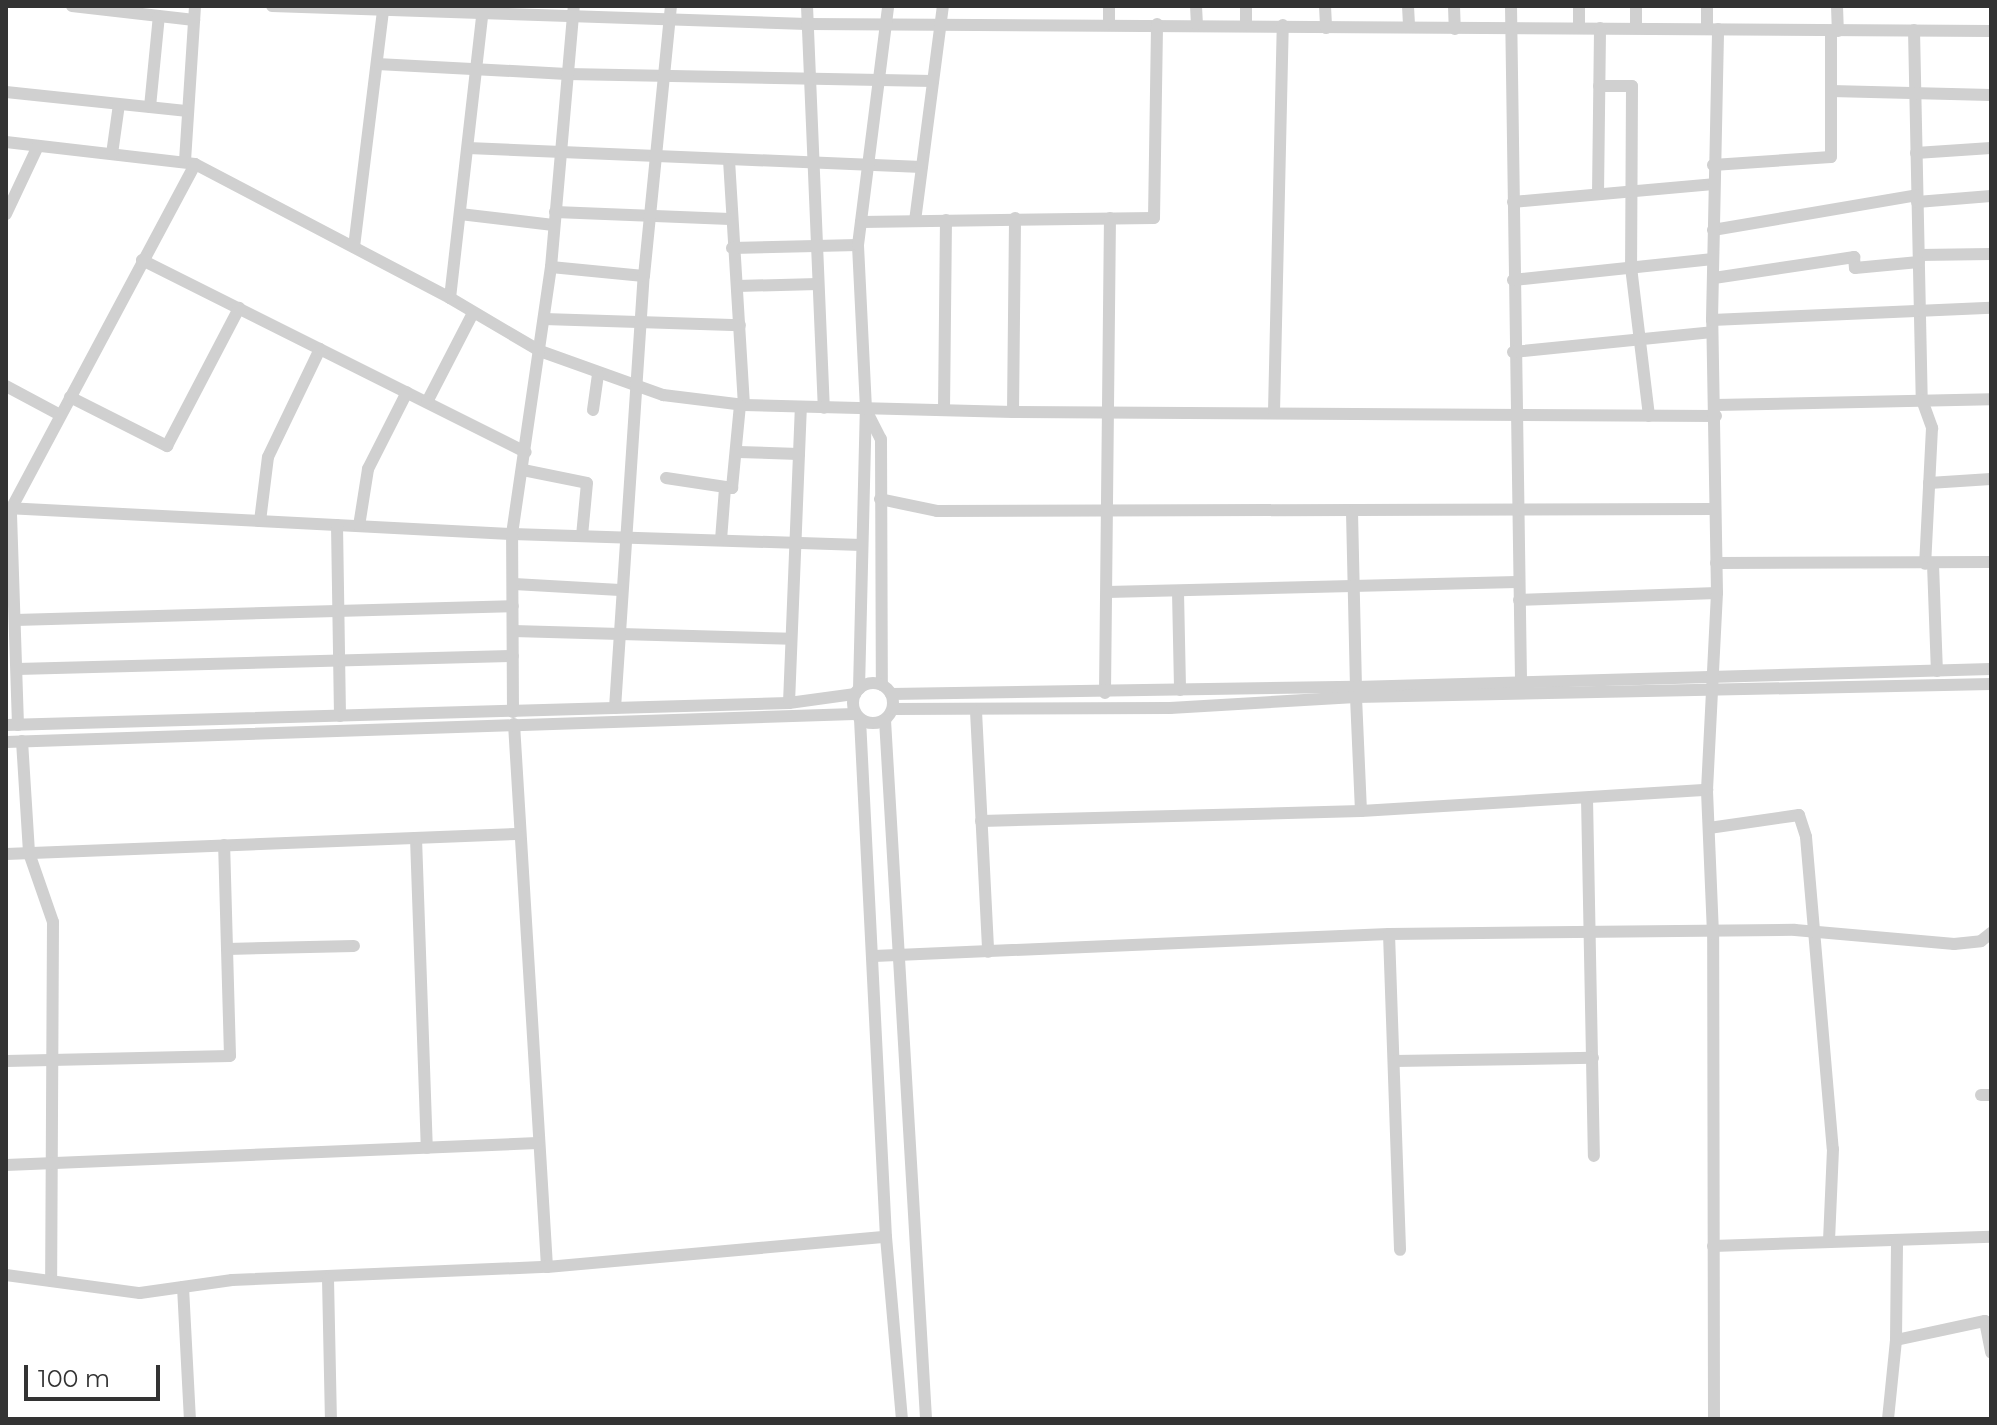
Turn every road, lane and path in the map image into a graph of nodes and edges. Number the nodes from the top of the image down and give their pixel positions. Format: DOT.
graph roads {
  1 [pos="72,6"];
  2 [pos="272,6"];
  3 [pos="671,6"];
  4 [pos="807,6"];
  5 [pos="888,6"];
  6 [pos="943,6"];
  7 [pos="1109,6"];
  8 [pos="1196,6"];
  9 [pos="1246,6"];
  10 [pos="1325,6"];
  11 [pos="1408,6"];
  12 [pos="1454,6"];
  13 [pos="1511,6"];
  14 [pos="1579,6"];
  15 [pos="1636,6"];
  16 [pos="1707,6"];
  17 [pos="1837,6"];
  18 [pos="298,7"];
  19 [pos="386,10"];
  20 [pos="483,10"];
  21 [pos="155,12"];
  22 [pos="574,12"];
  23 [pos="195,13"];
  24 [pos="670,21"];
  25 [pos="886,22"];
  26 [pos="941,22"];
  27 [pos="807,24"];
  28 [pos="1109,24"];
  29 [pos="1157,24"];
  30 [pos="1197,24"];
  31 [pos="1246,25"];
  32 [pos="1283,25"];
  33 [pos="1409,26"];
  34 [pos="1579,27"];
  35 [pos="1326,28"];
  36 [pos="1600,28"];
  37 [pos="1636,28"];
  38 [pos="1455,29"];
  39 [pos="1712,29"];
  40 [pos="1914,30"];
  41 [pos="1512,31"];
  42 [pos="1834,31"];
  43 [pos="1991,31"];
  44 [pos="377,64"];
  45 [pos="478,68"];
  46 [pos="664,73"];
  47 [pos="567,74"];
  48 [pos="811,77"];
  49 [pos="879,79"];
  50 [pos="933,81"];
  51 [pos="1599,86"];
  52 [pos="1831,91"];
  53 [pos="6,92"];
  54 [pos="1916,94"];
  55 [pos="1991,95"];
  56 [pos="119,104"];
  57 [pos="150,107"];
  58 [pos="188,111"];
  59 [pos="6,142"];
  60 [pos="38,146"];
  61 [pos="468,148"];
  62 [pos="1991,148"];
  63 [pos="1916,153"];
  64 [pos="112,154"];
  65 [pos="561,154"];
  66 [pos="656,156"];
  67 [pos="729,160"];
  68 [pos="190,162"];
  69 [pos="814,164"];
  70 [pos="1713,165"];
  71 [pos="868,166"];
  72 [pos="922,167"];
  73 [pos="1713,184"];
  74 [pos="1628,192"];
  75 [pos="1598,194"];
  76 [pos="1991,196"];
  77 [pos="1917,198"];
  78 [pos="9,199"];
  79 [pos="1513,202"];
  80 [pos="6,214"];
  81 [pos="460,214"];
  82 [pos="650,216"];
  83 [pos="554,218"];
  84 [pos="1015,218"];
  85 [pos="1110,218"];
  86 [pos="730,219"];
  87 [pos="946,220"];
  88 [pos="915,221"];
  89 [pos="861,222"];
  90 [pos="1713,230"];
  91 [pos="817,244"];
  92 [pos="858,245"];
  93 [pos="354,247"];
  94 [pos="732,248"];
  95 [pos="1991,254"];
  96 [pos="1919,258"];
  97 [pos="1713,259"];
  98 [pos="142,260"];
  99 [pos="551,267"];
  100 [pos="1631,267"];
  101 [pos="644,276"];
  102 [pos="1714,278"];
  103 [pos="1513,280"];
  104 [pos="818,284"];
  105 [pos="737,286"];
  106 [pos="450,298"];
  107 [pos="239,308"];
  108 [pos="1991,308"];
  109 [pos="1921,311"];
  110 [pos="472,315"];
  111 [pos="544,319"];
  112 [pos="642,324"];
  113 [pos="740,325"];
  114 [pos="1712,326"];
  115 [pos="1640,338"];
  116 [pos="320,349"];
  117 [pos="540,351"];
  118 [pos="1513,352"];
  119 [pos="598,374"];
  120 [pos="6,386"];
  121 [pos="637,390"];
  122 [pos="407,392"];
  123 [pos="70,397"];
  124 [pos="1991,399"];
  125 [pos="1922,400"];
  126 [pos="427,402"];
  127 [pos="742,405"];
  128 [pos="801,407"];
  129 [pos="824,408"];
  130 [pos="866,409"];
  131 [pos="593,410"];
  132 [pos="944,410"];
  133 [pos="1715,411"];
  134 [pos="1013,412"];
  135 [pos="1274,412"];
  136 [pos="1109,414"];
  137 [pos="60,415"];
  138 [pos="1513,415"];
  139 [pos="1649,416"];
  140 [pos="526,452"];
  141 [pos="738,452"];
  142 [pos="799,454"];
  143 [pos="523,470"];
  144 [pos="666,478"];
  145 [pos="1991,479"];
  146 [pos="1929,483"];
  147 [pos="725,488"];
  148 [pos="880,499"];
  149 [pos="8,509"];
  150 [pos="1516,509"];
  151 [pos="1715,509"];
  152 [pos="1104,512"];
  153 [pos="1352,512"];
  154 [pos="260,521"];
  155 [pos="337,525"];
  156 [pos="359,526"];
  157 [pos="512,534"];
  158 [pos="582,536"];
  159 [pos="624,537"];
  160 [pos="721,540"];
  161 [pos="795,543"];
  162 [pos="862,545"];
  163 [pos="1991,562"];
  164 [pos="1716,563"];
  165 [pos="1929,564"];
  166 [pos="1517,582"];
  167 [pos="514,584"];
  168 [pos="1352,585"];
  169 [pos="620,590"];
  170 [pos="1107,592"];
  171 [pos="1178,592"];
  172 [pos="1717,593"];
  173 [pos="1519,600"];
  174 [pos="513,606"];
  175 [pos="337,612"];
  176 [pos="15,620"];
  177 [pos="513,631"];
  178 [pos="618,634"];
  179 [pos="791,639"];
  180 [pos="513,656"];
  181 [pos="340,664"];
  182 [pos="17,669"];
  183 [pos="1991,669"];
  184 [pos="1937,671"];
  185 [pos="1711,676"];
  186 [pos="1521,683"];
  187 [pos="1991,684"];
  188 [pos="887,690"];
  189 [pos="1180,690"];
  190 [pos="857,691"];
  191 [pos="1356,692"];
  192 [pos="1710,692"];
  193 [pos="1105,693"];
  194 [pos="789,703"];
  195 [pos="615,708"];
  196 [pos="976,711"];
  197 [pos="889,715"];
  198 [pos="340,716"];
  199 [pos="858,716"];
  200 [pos="513,718"];
  201 [pos="12,725"];
  202 [pos="22,741"];
  203 [pos="6,742"];
  204 [pos="1707,790"];
  205 [pos="1587,798"];
  206 [pos="1361,811"];
  207 [pos="981,821"];
  208 [pos="1709,828"];
  209 [pos="517,834"];
  210 [pos="416,838"];
  211 [pos="224,845"];
  212 [pos="29,853"];
  213 [pos="6,854"];
  214 [pos="1811,931"];
  215 [pos="1991,933"];
  216 [pos="1389,934"];
  217 [pos="1713,934"];
  218 [pos="1589,936"];
  219 [pos="354,946"];
  220 [pos="227,949"];
  221 [pos="988,952"];
  222 [pos="874,956"];
  223 [pos="897,956"];
  224 [pos="1593,1058"];
  225 [pos="51,1059"];
  226 [pos="6,1061"];
  227 [pos="1394,1061"];
  228 [pos="538,1143"];
  229 [pos="427,1148"];
  230 [pos="1594,1156"];
  231 [pos="49,1164"];
  232 [pos="6,1165"];
  233 [pos="886,1237"];
  234 [pos="1991,1237"];
  235 [pos="1897,1240"];
  236 [pos="1829,1242"];
  237 [pos="1713,1246"];
  238 [pos="1400,1250"];
  239 [pos="547,1267"];
  240 [pos="6,1275"];
  241 [pos="328,1279"];
  242 [pos="51,1281"];
  243 [pos="183,1287"];
  244 [pos="1896,1340"];
  245 [pos="1991,1352"];
  246 [pos="190,1419"];
  247 [pos="331,1419"];
  248 [pos="902,1419"];
  249 [pos="926,1419"];
  250 [pos="1714,1419"];
  251 [pos="1888,1419"];
  1 -- 21 [label="street"];
  2 -- 18 [label="street"];
  3 -- 24 [label="street"];
  4 -- 27 [label="street"];
  5 -- 25 [label="street"];
  6 -- 26 [label="street"];
  7 -- 28 [label="street"];
  8 -- 30 [label="street"];
  9 -- 31 [label="street"];
  10 -- 35 [label="street"];
  11 -- 33 [label="street"];
  12 -- 38 [label="street"];
  13 -- 41 [label="street"];
  14 -- 34 [label="street"];
  15 -- 37 [label="street"];
  16 -- 39 [label="street"];
  17 -- 42 [label="street"];
  18 -- 19 [label="street"];
  19 -- 20 [label="street"];
  19 -- 44 [label="street"];
  20 -- 22 [label="street"];
  20 -- 45 [label="street"];
  21 -- 23 [label="street"];
  21 -- 57 [label="street"];
  22 -- 24 [label="street"];
  22 -- 47 [label="street"];
  23 -- 58 [label="street"];
  24 -- 27 [label="street"];
  24 -- 46 [label="street"];
  25 -- 26 [label="street"];
  25 -- 27 [label="street"];
  25 -- 49 [label="street"];
  26 -- 28 [label="street"];
  26 -- 50 [label="street"];
  27 -- 48 [label="street"];
  28 -- 29 [label="street"];
  29 -- 30 [label="street"];
  29 -- 85 [label="street"];
  30 -- 31 [label="street"];
  31 -- 32 [label="street"];
  32 -- 35 [label="street"];
  32 -- 135 [label="street"];
  33 -- 35 [label="street"];
  33 -- 38 [label="street"];
  34 -- 36 [label="street"];
  34 -- 41 [label="street"];
  36 -- 37 [label="street"];
  36 -- 51 [label="street"];
  37 -- 39 [label="street"];
  38 -- 41 [label="street"];
  39 -- 42 [label="street"];
  39 -- 70 [label="street"];
  40 -- 42 [label="street"];
  40 -- 43 [label="street"];
  40 -- 54 [label="street"];
  41 -- 79 [label="street"];
  42 -- 52 [label="street"];
  44 -- 45 [label="street"];
  44 -- 93 [label="street"];
  45 -- 47 [label="street"];
  45 -- 61 [label="street"];
  46 -- 47 [label="street"];
  46 -- 48 [label="street"];
  46 -- 66 [label="street"];
  47 -- 65 [label="street"];
  48 -- 49 [label="street"];
  48 -- 69 [label="street"];
  49 -- 50 [label="street"];
  49 -- 71 [label="street"];
  50 -- 72 [label="street"];
  51 -- 74 [label="street"];
  51 -- 75 [label="street"];
  52 -- 54 [label="street"];
  52 -- 70 [label="street"];
  53 -- 56 [label="street"];
  54 -- 55 [label="street"];
  54 -- 63 [label="street"];
  56 -- 57 [label="street"];
  56 -- 64 [label="street"];
  57 -- 58 [label="street"];
  58 -- 68 [label="street"];
  59 -- 60 [label="street"];
  60 -- 64 [label="street"];
  60 -- 78 [label="street"];
  61 -- 65 [label="street"];
  61 -- 81 [label="street"];
  62 -- 63 [label="street"];
  63 -- 77 [label="street"];
  64 -- 68 [label="street"];
  65 -- 66 [label="street"];
  65 -- 83 [label="street"];
  66 -- 67 [label="street"];
  66 -- 82 [label="street"];
  67 -- 69 [label="street"];
  67 -- 86 [label="street"];
  68 -- 93 [label="street"];
  68 -- 98 [label="street"];
  69 -- 71 [label="street"];
  69 -- 91 [label="street"];
  70 -- 73 [label="street"];
  71 -- 72 [label="street"];
  71 -- 89 [label="street"];
  72 -- 88 [label="street"];
  73 -- 74 [label="street"];
  73 -- 90 [label="street"];
  74 -- 75 [label="street"];
  74 -- 100 [label="street"];
  75 -- 79 [label="street"];
  76 -- 77 [label="street"];
  77 -- 90 [label="street"];
  77 -- 96 [label="street"];
  78 -- 80 [label="street"];
  79 -- 103 [label="street"];
  81 -- 83 [label="street"];
  81 -- 106 [label="street"];
  82 -- 83 [label="street"];
  82 -- 86 [label="street"];
  82 -- 101 [label="street"];
  83 -- 99 [label="street"];
  84 -- 85 [label="street"];
  84 -- 87 [label="street"];
  84 -- 134 [label="street"];
  85 -- 136 [label="street"];
  86 -- 94 [label="street"];
  87 -- 88 [label="street"];
  87 -- 132 [label="street"];
  88 -- 89 [label="street"];
  89 -- 92 [label="street"];
  90 -- 97 [label="street"];
  91 -- 92 [label="street"];
  91 -- 94 [label="street"];
  91 -- 104 [label="street"];
  92 -- 130 [label="street"];
  93 -- 106 [label="street"];
  94 -- 105 [label="street"];
  95 -- 96 [label="street"];
  96 -- 102 [label="street"];
  96 -- 109 [label="street"];
  97 -- 100 [label="street"];
  97 -- 102 [label="street"];
  98 -- 107 [label="street"];
  98 -- 123 [label="street"];
  99 -- 101 [label="street"];
  99 -- 111 [label="street"];
  100 -- 103 [label="street"];
  100 -- 115 [label="street"];
  101 -- 112 [label="street"];
  102 -- 114 [label="street"];
  103 -- 118 [label="street"];
  104 -- 105 [label="street"];
  104 -- 129 [label="street"];
  105 -- 113 [label="street"];
  106 -- 110 [label="street"];
  107 -- 116 [label="street"];
  107 -- 123 [label="street"];
  108 -- 109 [label="street"];
  109 -- 114 [label="street"];
  109 -- 125 [label="street"];
  110 -- 117 [label="street"];
  110 -- 126 [label="street"];
  111 -- 112 [label="street"];
  111 -- 117 [label="street"];
  112 -- 113 [label="street"];
  112 -- 121 [label="street"];
  113 -- 127 [label="street"];
  114 -- 115 [label="street"];
  114 -- 133 [label="street"];
  115 -- 118 [label="street"];
  115 -- 139 [label="street"];
  116 -- 122 [label="street"];
  116 -- 154 [label="street"];
  117 -- 119 [label="street"];
  117 -- 140 [label="street"];
  118 -- 138 [label="street"];
  119 -- 121 [label="street"];
  119 -- 131 [label="street"];
  120 -- 137 [label="street"];
  121 -- 127 [label="street"];
  121 -- 159 [label="street"];
  122 -- 126 [label="street"];
  122 -- 156 [label="street"];
  123 -- 137 [label="street"];
  124 -- 125 [label="street"];
  125 -- 133 [label="street"];
  125 -- 146 [label="street"];
  126 -- 140 [label="street"];
  127 -- 128 [label="street"];
  127 -- 141 [label="street"];
  128 -- 129 [label="street"];
  128 -- 142 [label="street"];
  129 -- 130 [label="street"];
  130 -- 132 [label="street"];
  130 -- 148 [label="street"];
  130 -- 162 [label="street"];
  132 -- 134 [label="street"];
  133 -- 139 [label="street"];
  133 -- 151 [label="street"];
  134 -- 136 [label="street"];
  135 -- 136 [label="street"];
  135 -- 138 [label="street"];
  136 -- 152 [label="street"];
  137 -- 149 [label="street"];
  138 -- 139 [label="street"];
  138 -- 150 [label="street"];
  140 -- 143 [label="street"];
  141 -- 142 [label="street"];
  141 -- 147 [label="street"];
  142 -- 161 [label="street"];
  143 -- 157 [label="street"];
  143 -- 158 [label="street"];
  144 -- 147 [label="street"];
  145 -- 146 [label="street"];
  146 -- 165 [label="street"];
  147 -- 160 [label="street"];
  148 -- 152 [label="street"];
  148 -- 188 [label="street"];
  149 -- 154 [label="street"];
  149 -- 176 [label="street"];
  150 -- 151 [label="street"];
  150 -- 153 [label="street"];
  150 -- 166 [label="street"];
  151 -- 164 [label="street"];
  152 -- 153 [label="street"];
  152 -- 170 [label="street"];
  153 -- 168 [label="street"];
  154 -- 155 [label="street"];
  155 -- 156 [label="street"];
  155 -- 175 [label="street"];
  156 -- 157 [label="street"];
  157 -- 158 [label="street"];
  157 -- 167 [label="street"];
  158 -- 159 [label="street"];
  159 -- 160 [label="street"];
  159 -- 169 [label="street"];
  160 -- 161 [label="street"];
  161 -- 162 [label="street"];
  161 -- 179 [label="street"];
  162 -- 190 [label="street"];
  163 -- 165 [label="street"];
  164 -- 165 [label="street"];
  164 -- 172 [label="street"];
  165 -- 184 [label="street"];
  166 -- 168 [label="street"];
  166 -- 173 [label="street"];
  167 -- 169 [label="street"];
  167 -- 174 [label="street"];
  168 -- 171 [label="street"];
  168 -- 191 [label="street"];
  169 -- 178 [label="street"];
  170 -- 171 [label="street"];
  170 -- 193 [label="street"];
  171 -- 189 [label="street"];
  172 -- 173 [label="street"];
  172 -- 185 [label="street"];
  173 -- 186 [label="street"];
  174 -- 175 [label="street"];
  174 -- 177 [label="street"];
  175 -- 176 [label="street"];
  175 -- 181 [label="street"];
  176 -- 182 [label="street"];
  177 -- 178 [label="street"];
  177 -- 180 [label="street"];
  178 -- 179 [label="street"];
  178 -- 195 [label="street"];
  179 -- 194 [label="street"];
  180 -- 181 [label="street"];
  180 -- 200 [label="street"];
  181 -- 182 [label="street"];
  181 -- 198 [label="street"];
  182 -- 201 [label="street"];
  183 -- 184 [label="street"];
  184 -- 185 [label="street"];
  185 -- 186 [label="street"];
  185 -- 192 [label="street"];
  186 -- 191 [label="street"];
  187 -- 192 [label="street"];
  188 -- 190 [label="street"];
  188 -- 193 [label="street"];
  188 -- 197 [label="street"];
  189 -- 191 [label="street"];
  189 -- 193 [label="street"];
  190 -- 194 [label="street"];
  190 -- 199 [label="street"];
  191 -- 192 [label="street"];
  191 -- 196 [label="street"];
  191 -- 206 [label="street"];
  192 -- 204 [label="street"];
  194 -- 195 [label="street"];
  195 -- 200 [label="street"];
  196 -- 197 [label="street"];
  196 -- 207 [label="street"];
  197 -- 199 [label="street"];
  197 -- 223 [label="street"];
  198 -- 200 [label="street"];
  198 -- 201 [label="street"];
  199 -- 200 [label="street"];
  199 -- 222 [label="street"];
  200 -- 202 [label="street"];
  200 -- 209 [label="street"];
  202 -- 203 [label="street"];
  202 -- 212 [label="street"];
  204 -- 205 [label="street"];
  204 -- 208 [label="street"];
  205 -- 206 [label="street"];
  205 -- 218 [label="street"];
  206 -- 207 [label="street"];
  207 -- 221 [label="street"];
  208 -- 214 [label="street"];
  208 -- 217 [label="street"];
  209 -- 210 [label="street"];
  209 -- 228 [label="street"];
  210 -- 211 [label="street"];
  210 -- 229 [label="street"];
  211 -- 212 [label="street"];
  211 -- 220 [label="street"];
  212 -- 213 [label="street"];
  212 -- 225 [label="street"];
  214 -- 215 [label="street"];
  214 -- 217 [label="street"];
  214 -- 236 [label="street"];
  216 -- 218 [label="street"];
  216 -- 221 [label="street"];
  216 -- 227 [label="street"];
  217 -- 218 [label="street"];
  217 -- 237 [label="street"];
  218 -- 224 [label="street"];
  219 -- 220 [label="street"];
  220 -- 225 [label="street"];
  221 -- 223 [label="street"];
  222 -- 223 [label="street"];
  222 -- 233 [label="street"];
  223 -- 249 [label="street"];
  224 -- 227 [label="street"];
  224 -- 230 [label="street"];
  225 -- 226 [label="street"];
  225 -- 231 [label="street"];
  227 -- 238 [label="street"];
  228 -- 229 [label="street"];
  228 -- 239 [label="street"];
  229 -- 231 [label="street"];
  231 -- 232 [label="street"];
  231 -- 242 [label="street"];
  233 -- 239 [label="street"];
  233 -- 248 [label="street"];
  234 -- 235 [label="street"];
  235 -- 236 [label="street"];
  235 -- 244 [label="street"];
  236 -- 237 [label="street"];
  237 -- 250 [label="street"];
  239 -- 241 [label="street"];
  240 -- 242 [label="street"];
  241 -- 243 [label="street"];
  241 -- 247 [label="street"];
  242 -- 243 [label="street"];
  243 -- 246 [label="street"];
  244 -- 245 [label="street"];
  244 -- 251 [label="street"];
}
